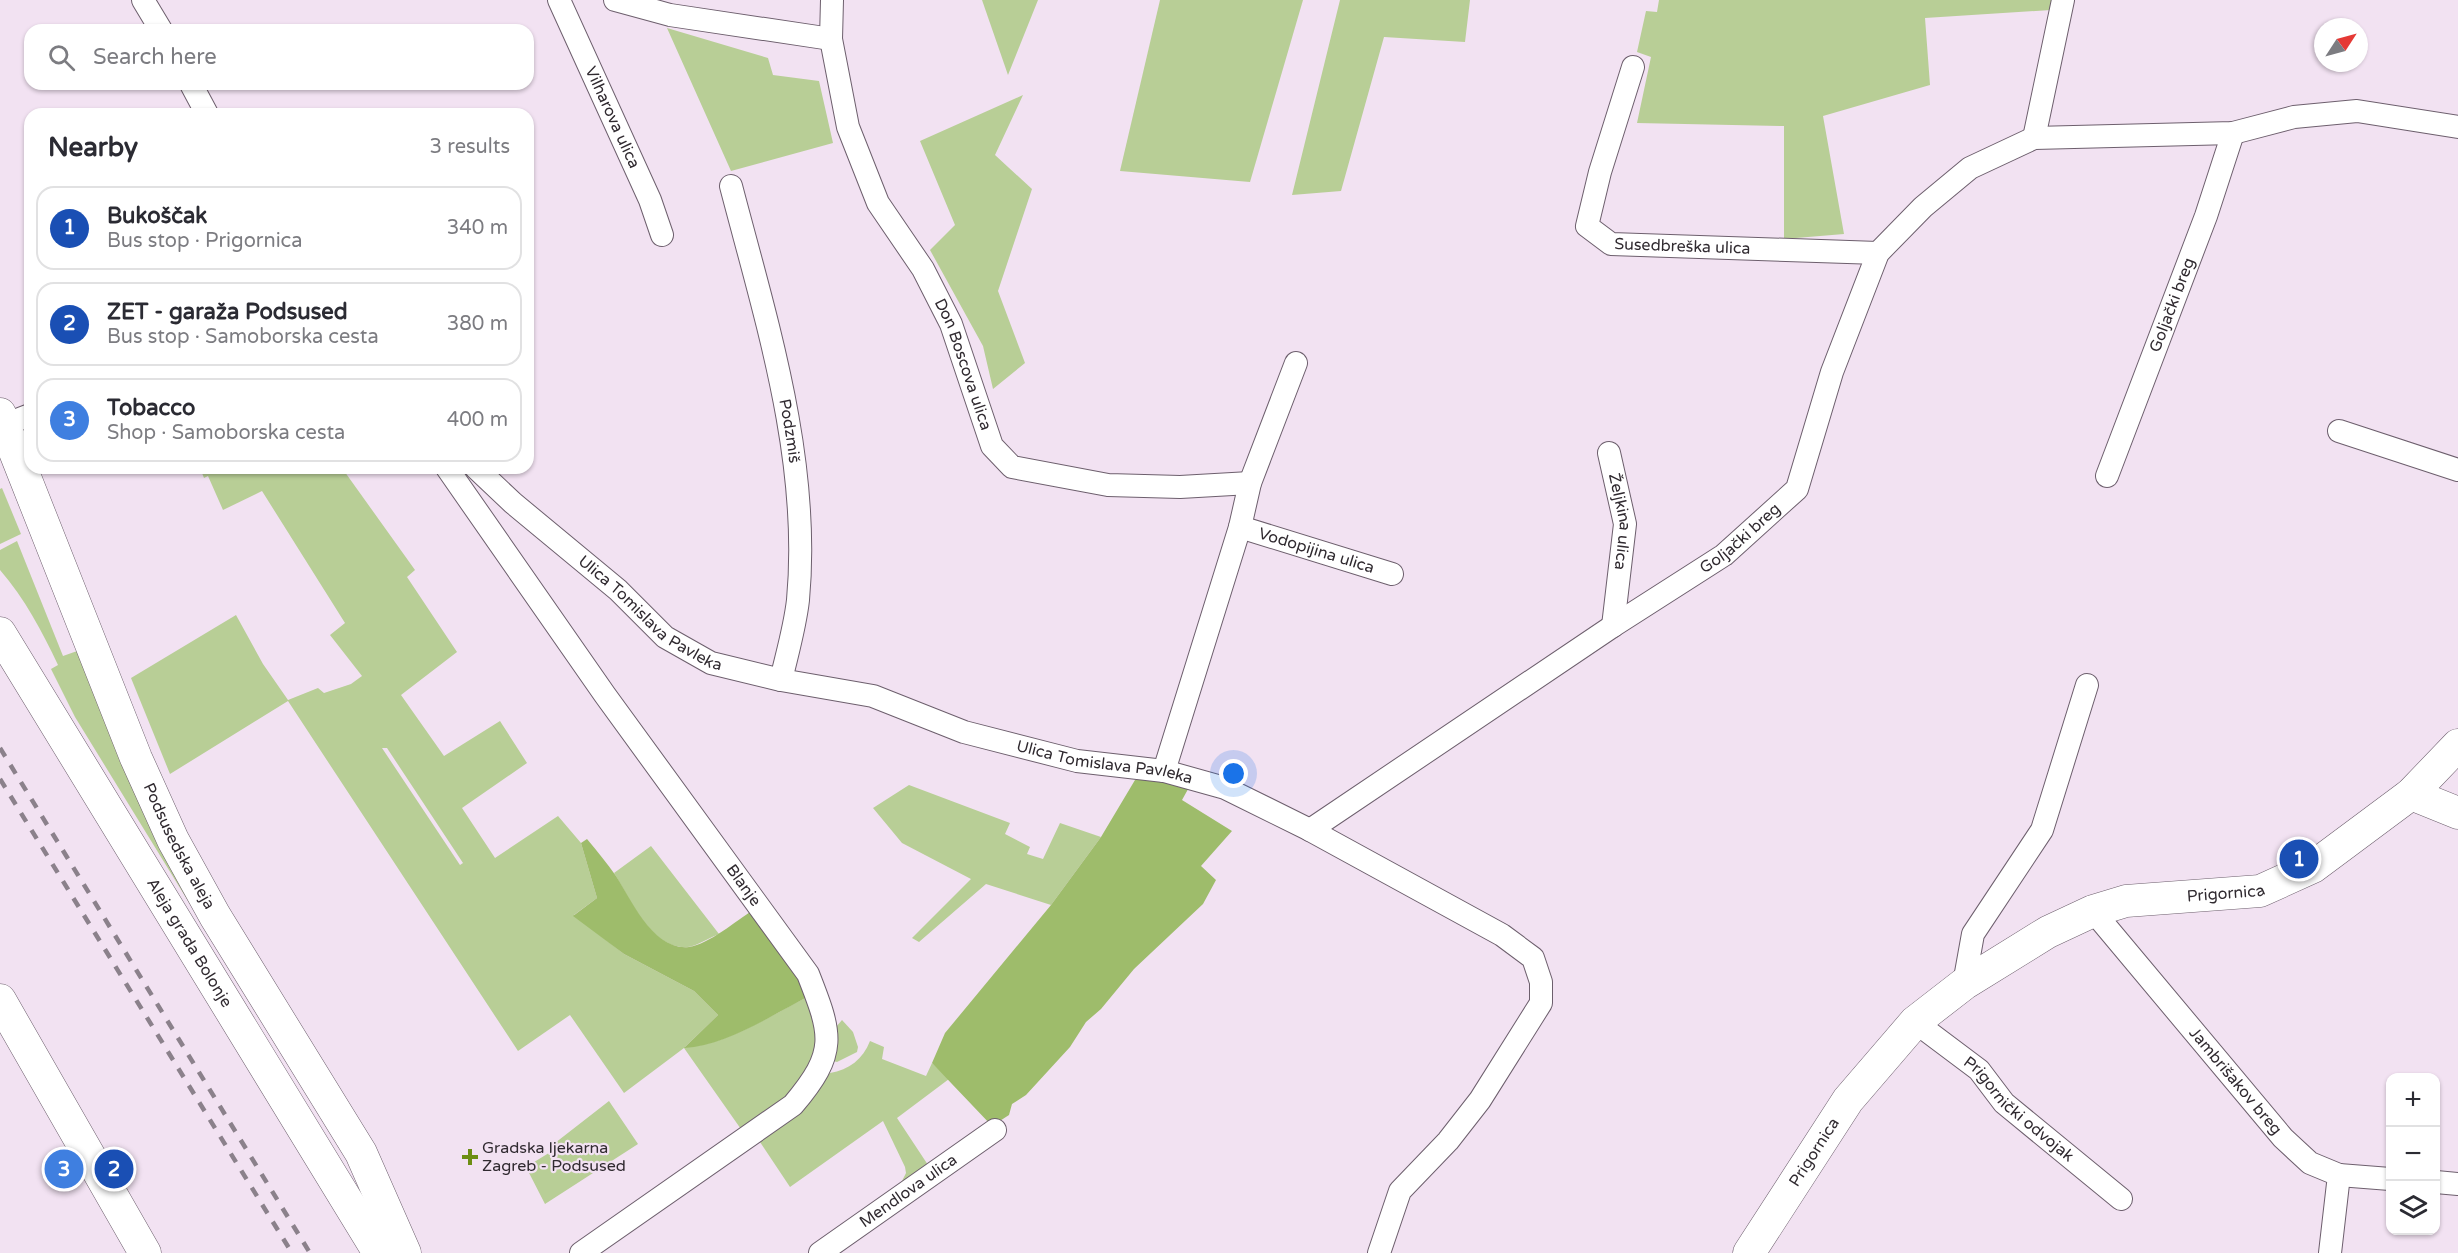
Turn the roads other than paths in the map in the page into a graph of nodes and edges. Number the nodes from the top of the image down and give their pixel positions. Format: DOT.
graph roads {
  1 [pos="143,0"];
  2 [pos="559,0"];
  3 [pos="615,0"];
  4 [pos="832,0"];
  5 [pos="2063,0"];
  6 [pos="157,24"];
  7 [pos="831,39"];
  8 [pos="1633,67"];
  9 [pos="195,90"];
  10 [pos="204,108"];
  11 [pos="2458,127"];
  12 [pos="2233,133"];
  13 [pos="2034,138"];
  14 [pos="731,186"];
  15 [pos="662,235"];
  16 [pos="1878,253"];
  17 [pos="1296,363"];
  18 [pos="11,418"];
  19 [pos="2340,431"];
  20 [pos="24,453"];
  21 [pos="1609,453"];
  22 [pos="2458,470"];
  23 [pos="32,474"];
  24 [pos="451,474"];
  25 [pos="482,474"];
  26 [pos="2107,476"];
  27 [pos="1250,483"];
  28 [pos="1240,527"];
  29 [pos="1392,574"];
  30 [pos="1613,626"];
  31 [pos="0,633"];
  32 [pos="781,681"];
  33 [pos="2087,685"];
  34 [pos="2458,745"];
  35 [pos="1164,771"];
  36 [pos="2411,794"];
  37 [pos="2458,813"];
  38 [pos="1310,830"];
  39 [pos="2093,911"];
  40 [pos="1964,984"];
  41 [pos="0,1000"];
  42 [pos="1916,1022"];
  43 [pos="995,1130"];
  44 [pos="2339,1175"];
  45 [pos="2386,1179"];
  46 [pos="2440,1182"];
  47 [pos="2458,1184"];
  48 [pos="2121,1200"];
  49 [pos="146,1253"];
  50 [pos="379,1253"];
  51 [pos="405,1253"];
  52 [pos="581,1253"];
  53 [pos="820,1253"];
  54 [pos="1379,1253"];
  55 [pos="1749,1253"];
  56 [pos="2330,1253"];
  1 -- 6 [label="street"];
  2 -- 15 [label="street, Vilharova ulica"];
  3 -- 7 [label="street"];
  4 -- 7 [label="street, Don Boscova ulica"];
  5 -- 13 [label="street"];
  7 -- 27 [label="street, Don Boscova ulica"];
  8 -- 16 [label="street, Susedbreška ulica"];
  9 -- 10 [label="street"];
  11 -- 12 [label="street, Goljački breg"];
  12 -- 13 [label="street, Goljački breg"];
  12 -- 26 [label="street, Goljački breg"];
  13 -- 16 [label="street, Goljački breg"];
  14 -- 32 [label="street, Podzmiš"];
  16 -- 30 [label="street, Goljački breg"];
  17 -- 27 [label="street"];
  18 -- 20 [label="street, Podsusedska aleja"];
  19 -- 22 [label="street"];
  21 -- 30 [label="street, Željkina ulica"];
  23 -- 51 [label="street, Podsusedska aleja"];
  24 -- 52 [label="street, Blanje"];
  25 -- 32 [label="street, Ulica Tomislava Pavleka"];
  27 -- 28 [label="street"];
  28 -- 29 [label="street, Vodopijina ulica"];
  28 -- 35 [label="street"];
  30 -- 38 [label="street, Goljački breg"];
  31 -- 50 [label="street, Aleja grada Bolonje"];
  32 -- 35 [label="street, Ulica Tomislava Pavleka"];
  33 -- 40 [label="street"];
  34 -- 36 [label="street, Prigornica"];
  35 -- 38 [label="street, Ulica Tomislava Pavleka"];
  36 -- 37 [label="street"];
  36 -- 39 [label="street, Prigornica"];
  38 -- 54 [label="street, Ulica Tomislava Pavleka"];
  39 -- 40 [label="street, Prigornica"];
  39 -- 44 [label="street, Jambrišakov breg"];
  40 -- 42 [label="street, Prigornica"];
  41 -- 49 [label="street"];
  42 -- 48 [label="street, Prigornički odvojak"];
  42 -- 55 [label="street, Prigornica"];
  43 -- 53 [label="street, Mendlova ulica"];
  44 -- 45 [label="street, Jambrišakov breg"];
  44 -- 56 [label="street"];
  46 -- 47 [label="street"];
}
